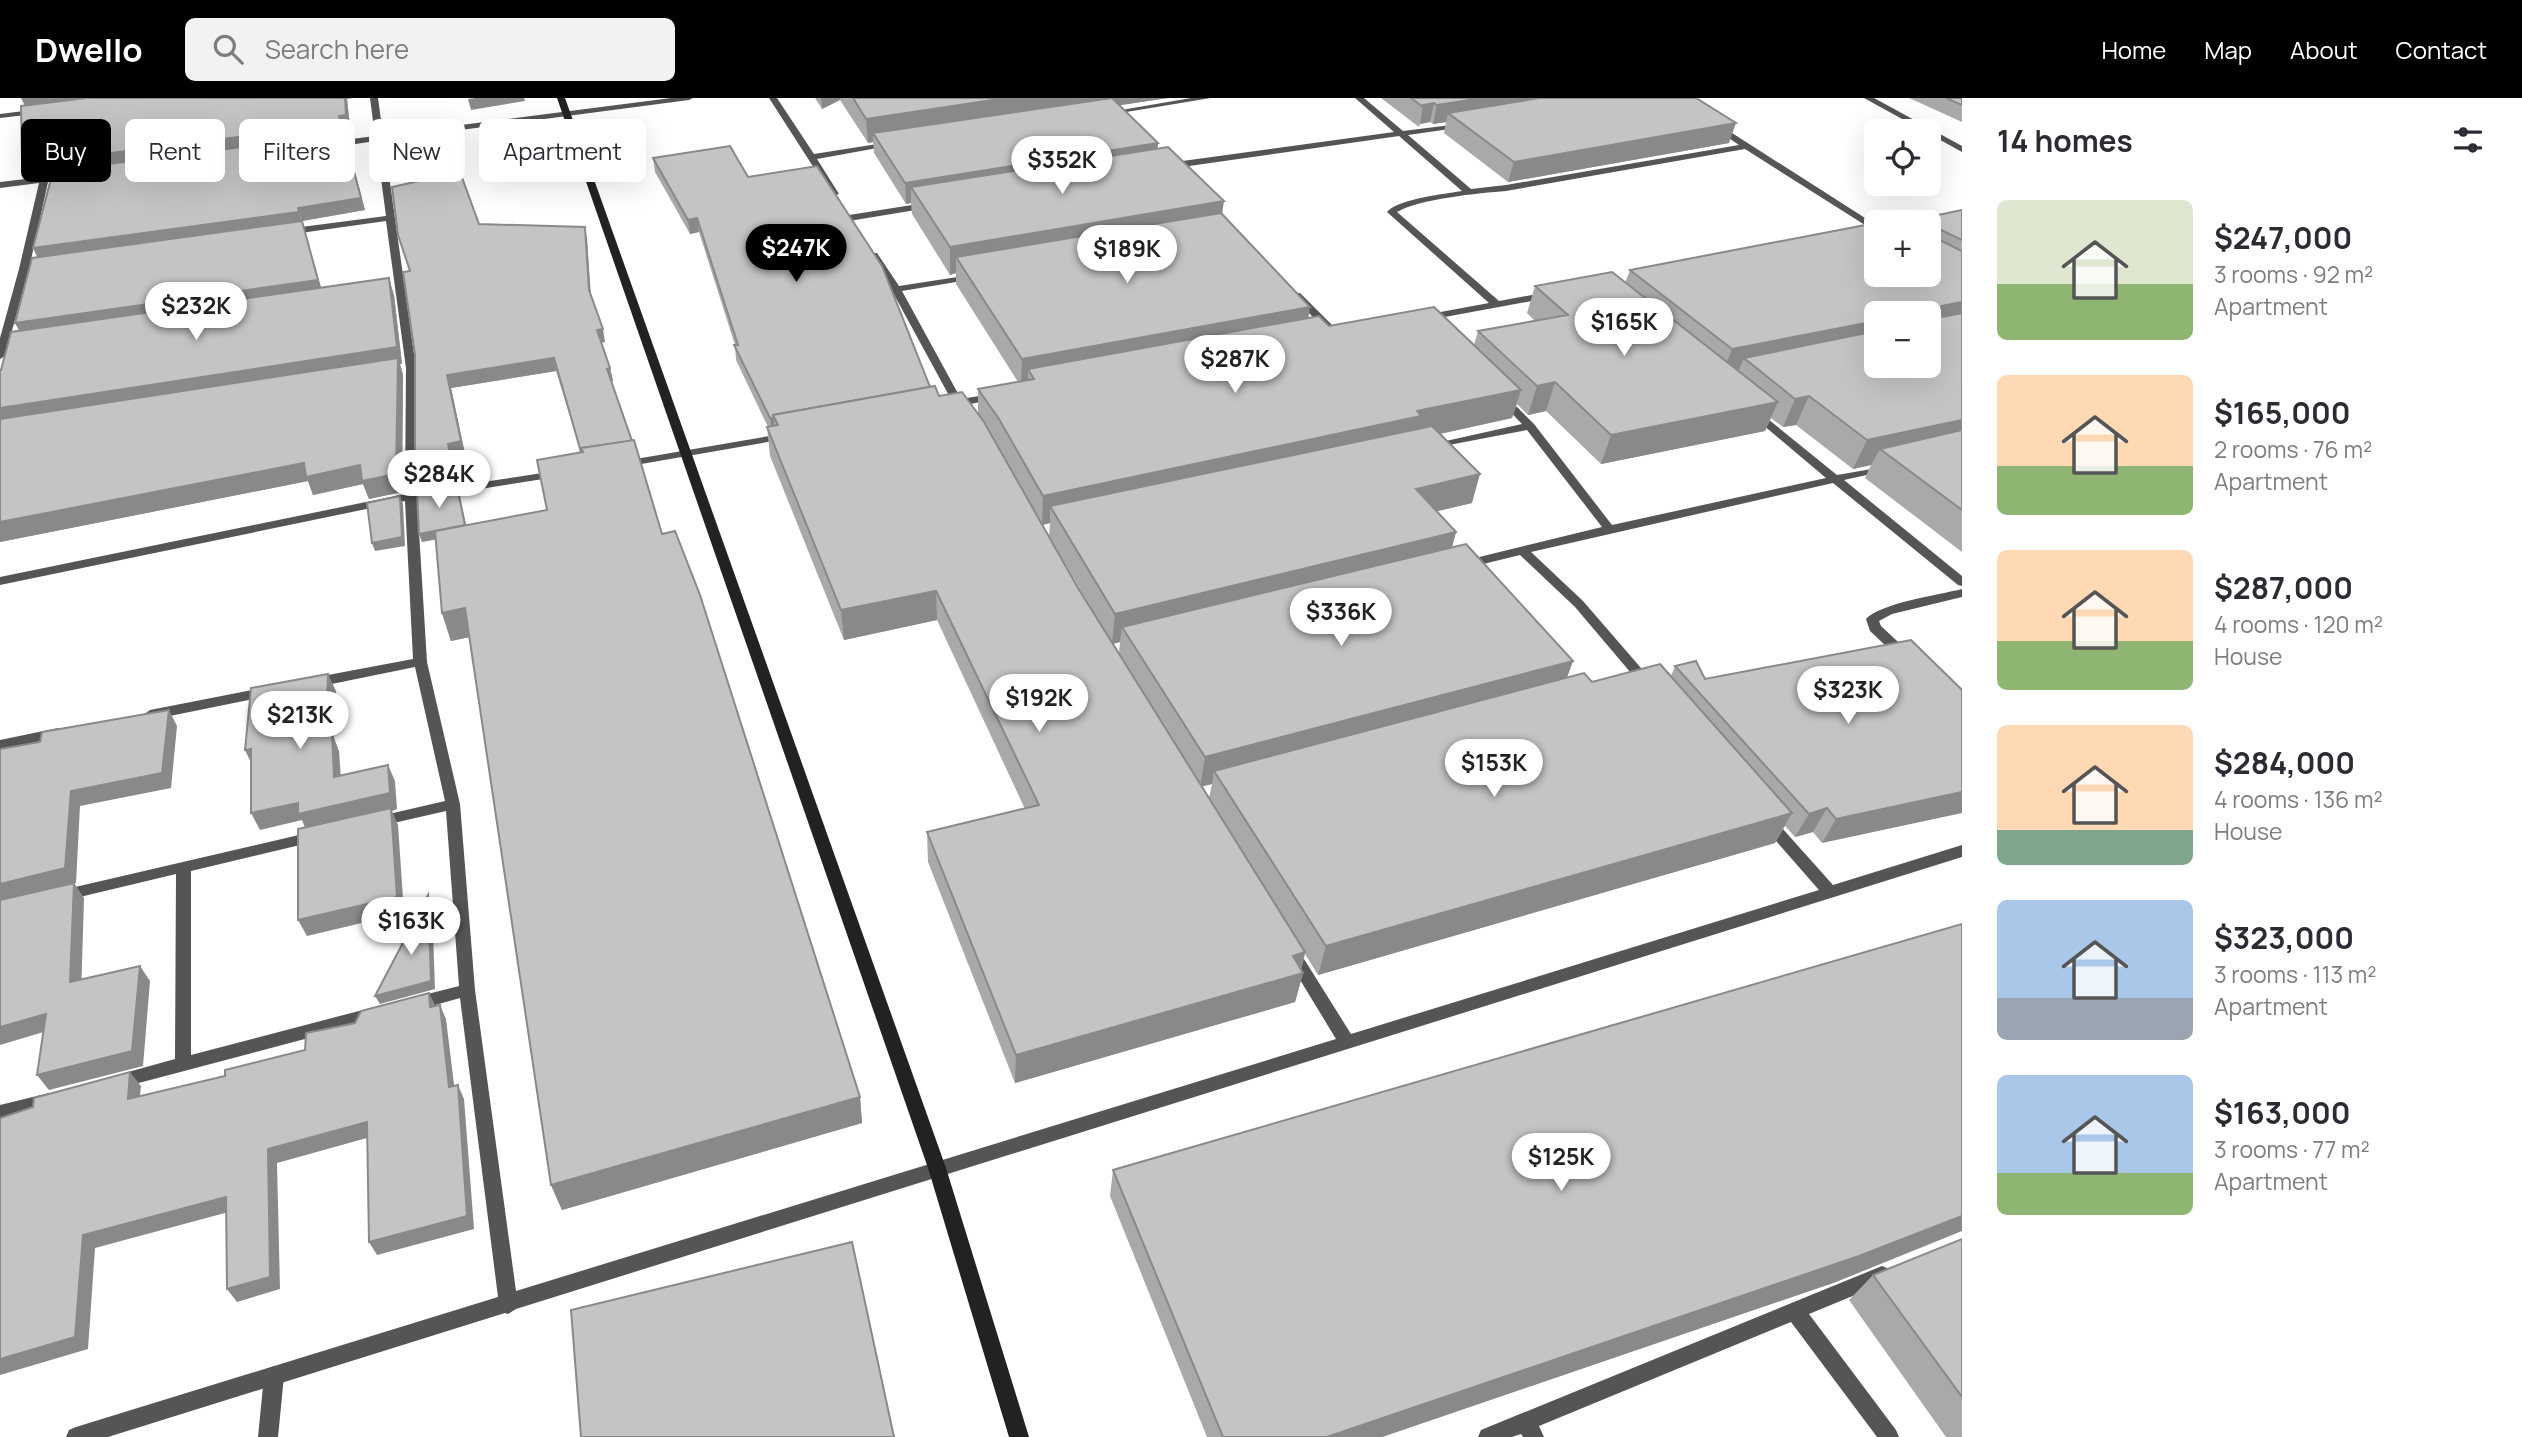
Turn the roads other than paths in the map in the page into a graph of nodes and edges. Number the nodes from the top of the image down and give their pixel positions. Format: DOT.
graph roads {
  1 [pos="374,98"];
  2 [pos="561,98"];
  3 [pos="689,98"];
  4 [pos="773,98"];
  5 [pos="1208,98"];
  6 [pos="1359,98"];
  7 [pos="1868,98"];
  8 [pos="1191,99"];
  9 [pos="54,109"];
  10 [pos="1120,111"];
  11 [pos="567,115"];
  12 [pos="1093,115"];
  13 [pos="0,116"];
  14 [pos="378,119"];
  15 [pos="1702,119"];
  16 [pos="1129,120"];
  17 [pos="1470,124"];
  18 [pos="465,128"];
  19 [pos="1404,134"];
  20 [pos="906,143"];
  21 [pos="1748,146"];
  22 [pos="1962,149"];
  23 [pos="812,157"];
  24 [pos="1164,157"];
  25 [pos="1172,166"];
  26 [pos="1159,168"];
  27 [pos="1181,175"];
  28 [pos="29,182"];
  29 [pos="44,182"];
  30 [pos="386,182"];
  31 [pos="0,186"];
  32 [pos="1469,192"];
  33 [pos="943,203"];
  34 [pos="390,218"];
  35 [pos="849,218"];
  36 [pos="1864,223"];
  37 [pos="856,228"];
  38 [pos="281,233"];
  39 [pos="869,248"];
  40 [pos="38,267"];
  41 [pos="24,269"];
  42 [pos="991,273"];
  43 [pos="1290,287"];
  44 [pos="896,289"];
  45 [pos="1559,293"];
  46 [pos="1496,304"];
  47 [pos="1430,328"];
  48 [pos="1322,337"];
  49 [pos="16,344"];
  50 [pos="1,351"];
  51 [pos="1490,387"];
  52 [pos="1012,393"];
  53 [pos="1740,401"];
  54 [pos="951,404"];
  55 [pos="971,421"];
  56 [pos="1530,426"];
  57 [pos="795,434"];
  58 [pos="1424,449"];
  59 [pos="686,455"];
  60 [pos="618,465"];
  61 [pos="1900,465"];
  62 [pos="563,473"];
  63 [pos="1838,479"];
  64 [pos="411,496"];
  65 [pos="1609,529"];
  66 [pos="1522,550"];
  67 [pos="1455,567"];
  68 [pos="0,580"];
  69 [pos="1962,582"];
  70 [pos="1962,593"];
  71 [pos="420,662"];
  72 [pos="1913,663"];
  73 [pos="1660,698"];
  74 [pos="136,718"];
  75 [pos="68,731"];
  76 [pos="0,745"];
  77 [pos="453,804"];
  78 [pos="1758,810"];
  79 [pos="359,826"];
  80 [pos="332,832"];
  81 [pos="1962,851"];
  82 [pos="184,866"];
  83 [pos="1830,892"];
  84 [pos="53,897"];
  85 [pos="1289,948"];
  86 [pos="467,990"];
  87 [pos="1346,1041"];
  88 [pos="183,1065"];
  89 [pos="104,1086"];
  90 [pos="65,1096"];
  91 [pos="0,1113"];
  92 [pos="937,1168"];
  93 [pos="1898,1269"];
  94 [pos="508,1305"];
  95 [pos="1796,1311"];
  96 [pos="274,1376"];
  97 [pos="1530,1429"];
  98 [pos="76,1437"];
  99 [pos="268,1437"];
  100 [pos="1019,1437"];
  101 [pos="1488,1437"];
  102 [pos="1889,1437"];
  1 -- 14 [label="street"];
  2 -- 11 [label="main road"];
  3 -- 11 [label="street"];
  4 -- 23 [label="street"];
  5 -- 8 [label="street"];
  6 -- 19 [label="street"];
  7 -- 22 [label="street"];
  8 -- 10 [label="street"];
  9 -- 13 [label="street"];
  10 -- 12 [label="street"];
  10 -- 16 [label="street"];
  11 -- 18 [label="street"];
  11 -- 59 [label="main road"];
  15 -- 21 [label="street"];
  17 -- 19 [label="street"];
  19 -- 25 [label="street"];
  19 -- 32 [label="street"];
  20 -- 23 [label="street"];
  21 -- 32 [label="street"];
  21 -- 36 [label="street"];
  23 -- 35 [label="street"];
  24 -- 25 [label="street"];
  25 -- 26 [label="street"];
  25 -- 27 [label="street"];
  28 -- 31 [label="street"];
  29 -- 41 [label="street"];
  30 -- 34 [label="street"];
  32 -- 46 [label="street"];
  33 -- 35 [label="street"];
  34 -- 38 [label="street"];
  34 -- 64 [label="street"];
  35 -- 37 [label="street"];
  39 -- 44 [label="street"];
  40 -- 41 [label="street"];
  41 -- 50 [label="street"];
  42 -- 44 [label="street"];
  43 -- 48 [label="street"];
  44 -- 54 [label="street"];
  45 -- 46 [label="street"];
  46 -- 47 [label="street"];
  49 -- 50 [label="street"];
  51 -- 56 [label="street"];
  52 -- 54 [label="street"];
  53 -- 63 [label="street"];
  54 -- 55 [label="street"];
  56 -- 58 [label="street"];
  56 -- 65 [label="street"];
  57 -- 59 [label="street"];
  59 -- 60 [label="street"];
  59 -- 92 [label="main road"];
  61 -- 63 [label="street"];
  62 -- 64 [label="street"];
  63 -- 65 [label="street"];
  63 -- 69 [label="street"];
  64 -- 68 [label="street"];
  64 -- 71 [label="street"];
  65 -- 66 [label="street"];
  66 -- 67 [label="street"];
  66 -- 73 [label="street"];
  70 -- 72 [label="street"];
  71 -- 74 [label="street"];
  71 -- 77 [label="street"];
  75 -- 76 [label="street"];
  77 -- 79 [label="street"];
  77 -- 86 [label="street"];
  78 -- 83 [label="street"];
  80 -- 82 [label="street"];
  81 -- 83 [label="street"];
  82 -- 84 [label="street"];
  82 -- 88 [label="street"];
  83 -- 87 [label="street"];
  85 -- 87 [label="street"];
  86 -- 88 [label="street"];
  86 -- 94 [label="street"];
  87 -- 92 [label="street"];
  88 -- 89 [label="street"];
  90 -- 91 [label="street"];
  92 -- 94 [label="street"];
  92 -- 100 [label="main road"];
  93 -- 95 [label="street"];
  94 -- 96 [label="street"];
  95 -- 97 [label="street"];
  95 -- 102 [label="street"];
  96 -- 98 [label="street"];
  96 -- 99 [label="street"];
  97 -- 101 [label="street"];
}
